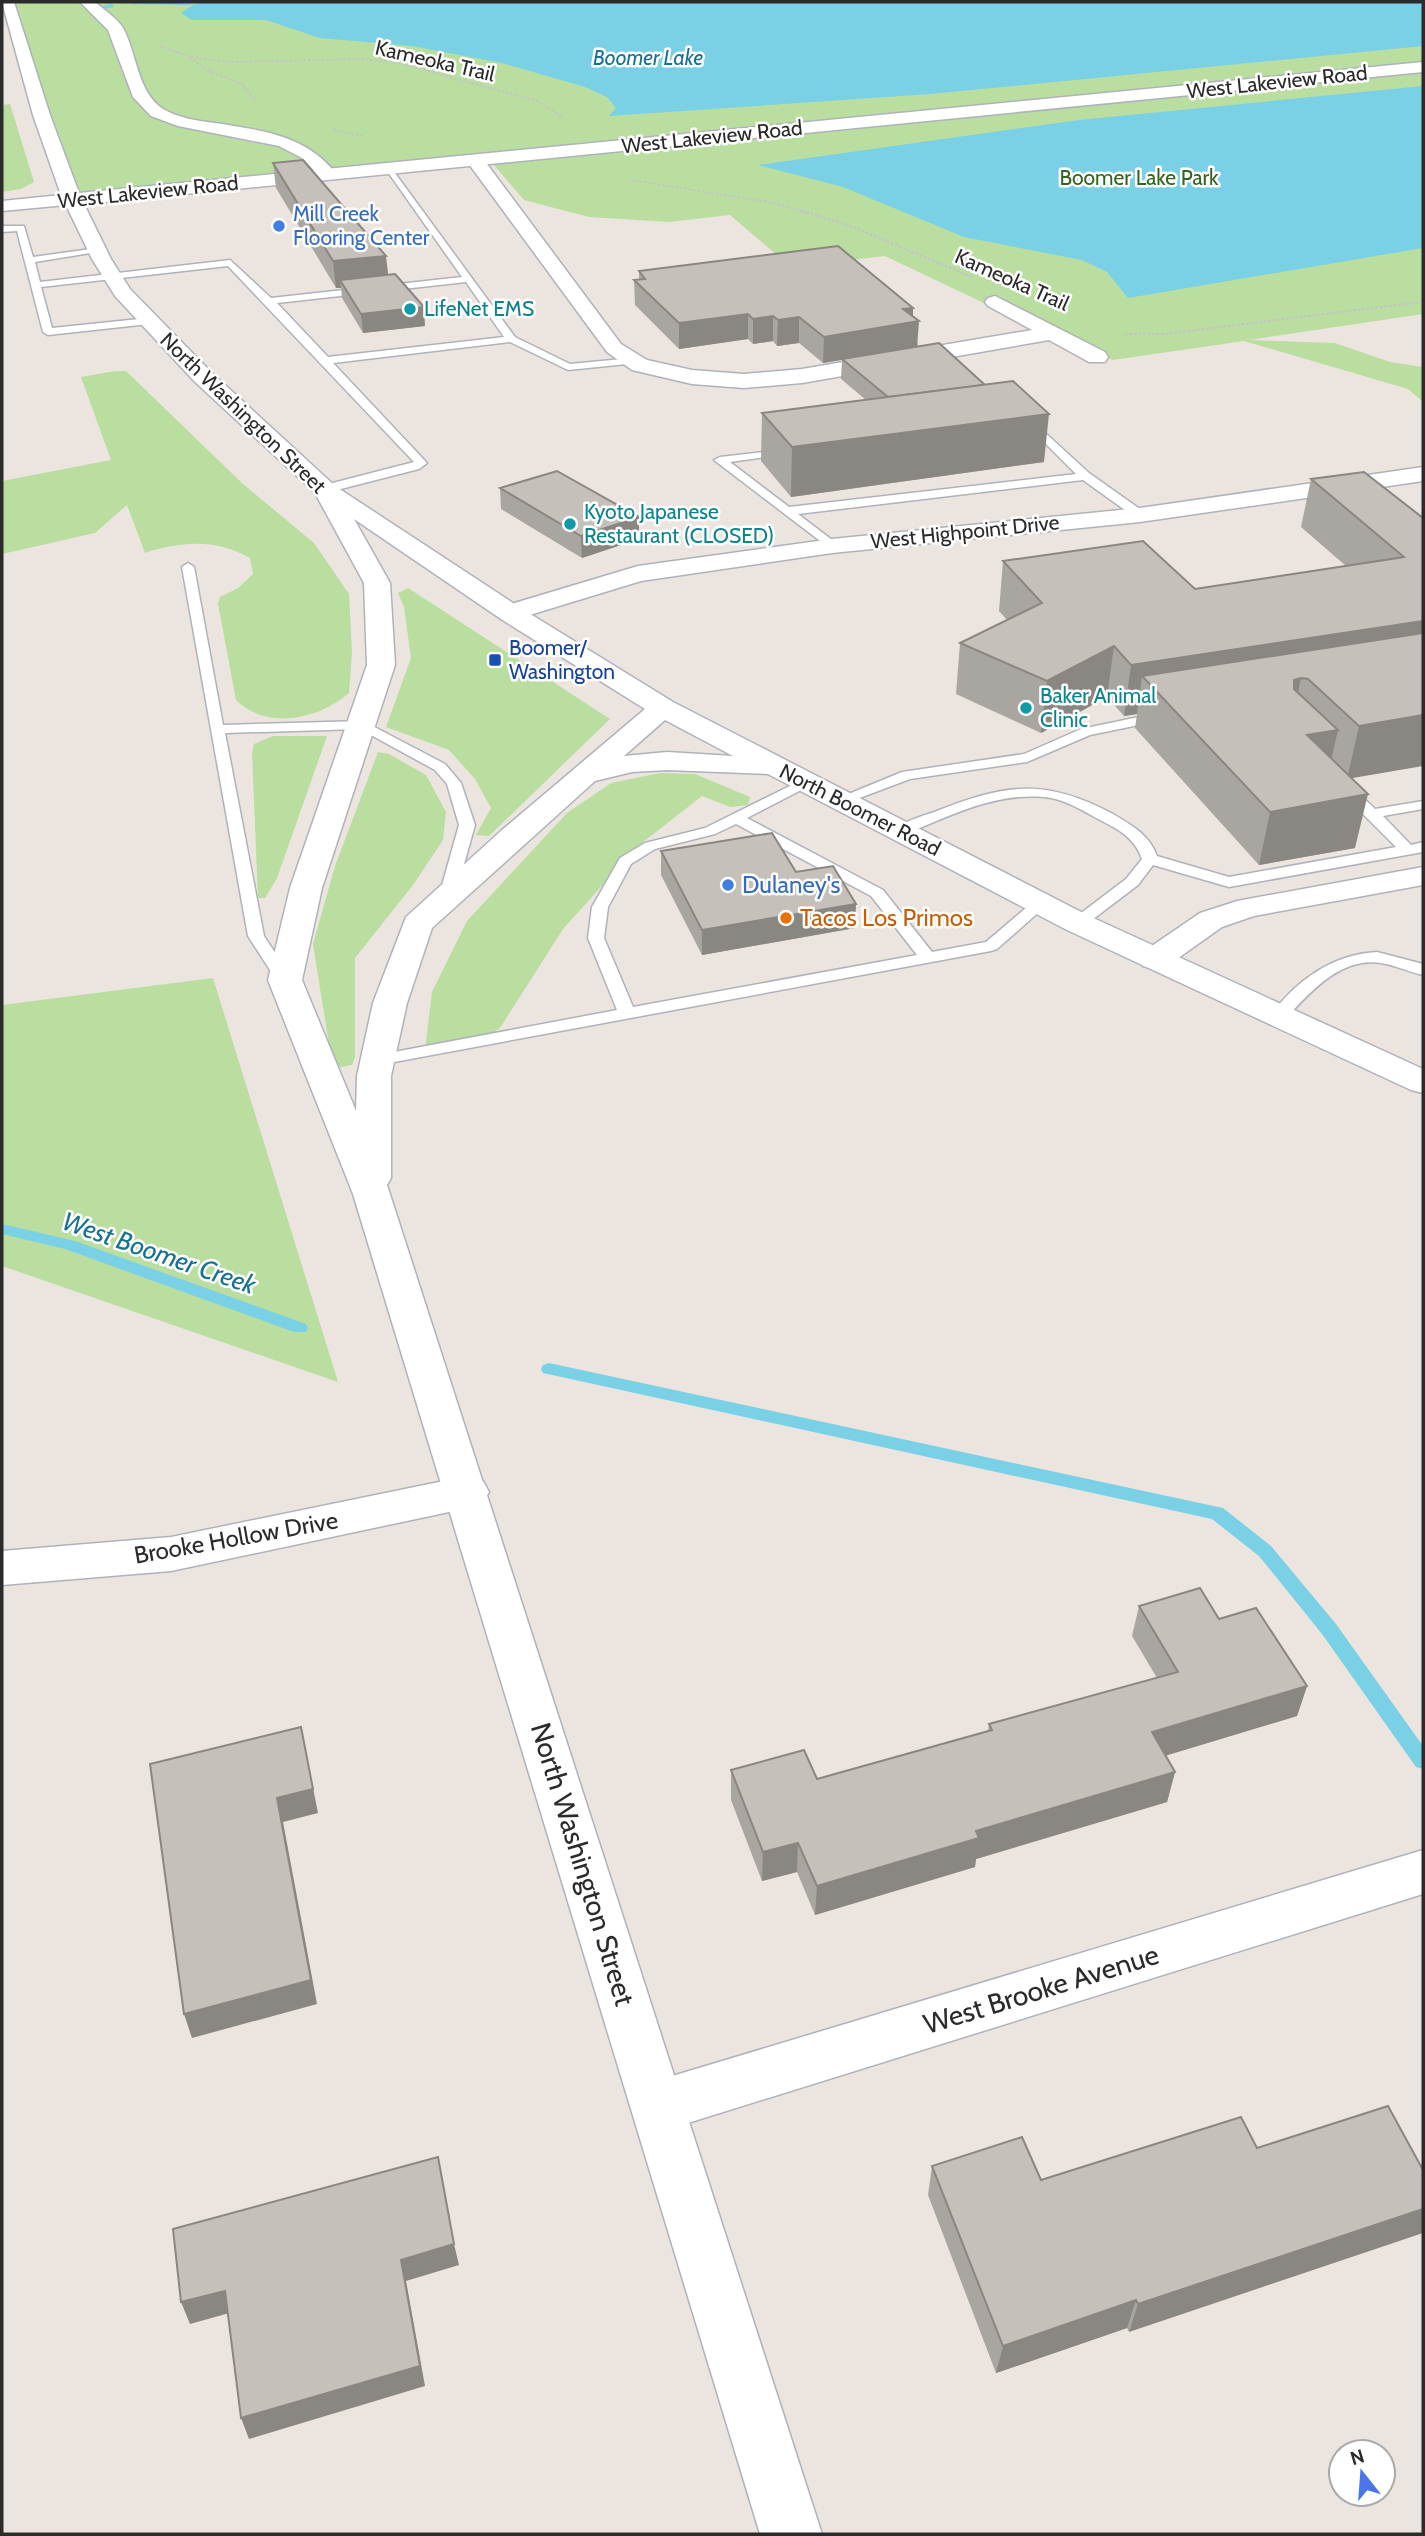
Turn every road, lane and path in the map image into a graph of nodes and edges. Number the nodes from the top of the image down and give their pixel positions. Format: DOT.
graph roads {
  1 [pos="7,2"];
  2 [pos="87,2"];
  3 [pos="188,56"];
  4 [pos="1423,67"];
  5 [pos="569,122"];
  6 [pos="475,160"];
  7 [pos="389,168"];
  8 [pos="327,174"];
  9 [pos="623,176"];
  10 [pos="71,199"];
  11 [pos="2,206"];
  12 [pos="2,229"];
  13 [pos="99,251"];
  14 [pos="30,261"];
  15 [pos="112,277"];
  16 [pos="469,279"];
  17 [pos="980,280"];
  18 [pos="36,285"];
  19 [pos="269,300"];
  20 [pos="995,302"];
  21 [pos="1423,302"];
  22 [pos="149,321"];
  23 [pos="1052,333"];
  24 [pos="1119,333"];
  25 [pos="510,339"];
  26 [pos="1097,357"];
  27 [pos="326,361"];
  28 [pos="633,361"];
  29 [pos="1014,422"];
  30 [pos="800,450"];
  31 [pos="1423,474"];
  32 [pos="1085,476"];
  33 [pos="325,489"];
  34 [pos="789,512"];
  35 [pos="1140,515"];
  36 [pos="832,546"];
  37 [pos="188,567"];
  38 [pos="510,613"];
  39 [pos="663,708"];
  40 [pos="1178,714"];
  41 [pos="363,726"];
  42 [pos="218,729"];
  43 [pos="777,767"];
  44 [pos="587,774"];
  45 [pos="1336,779"];
  46 [pos="806,782"];
  47 [pos="841,800"];
  48 [pos="1423,805"];
  49 [pos="1371,814"];
  50 [pos="736,818"];
  51 [pos="901,831"];
  52 [pos="1418,858"];
  53 [pos="1150,859"];
  54 [pos="447,896"];
  55 [pos="1040,904"];
  56 [pos="1078,923"];
  57 [pos="928,958"];
  58 [pos="1155,959"];
  59 [pos="1423,970"];
  60 [pos="285,980"];
  61 [pos="627,1013"];
  62 [pos="1278,1016"];
  63 [pos="378,1060"];
  64 [pos="1423,1082"];
  65 [pos="372,1194"];
  66 [pos="468,1492"];
  67 [pos="2,1568"];
  68 [pos="1423,1872"];
  69 [pos="659,2106"];
  70 [pos="791,2534"];
  1 -- 10 [label="main road, North Washington Street"];
  2 -- 8 [label="main road"];
  3 -- 5 [label="path, Kameoka Trail"];
  4 -- 6 [label="main road, West Lakeview Road"];
  6 -- 7 [label="main road, West Lakeview Road"];
  6 -- 28 [label="main road"];
  7 -- 8 [label="main road, West Lakeview Road"];
  7 -- 16 [label="lane"];
  8 -- 10 [label="main road, West Lakeview Road"];
  9 -- 17 [label="path, Kameoka Trail"];
  10 -- 11 [label="main road, West Lakeview Road"];
  10 -- 13 [label="main road, North Washington Street"];
  12 -- 14 [label="lane"];
  13 -- 14 [label="lane"];
  13 -- 15 [label="main road, North Washington Street"];
  14 -- 18 [label="lane"];
  15 -- 18 [label="lane"];
  15 -- 19 [label="lane"];
  15 -- 22 [label="main road, North Washington Street"];
  16 -- 19 [label="lane"];
  16 -- 25 [label="lane"];
  18 -- 22 [label="lane"];
  19 -- 27 [label="lane"];
  20 -- 23 [label="main road"];
  21 -- 24 [label="path"];
  22 -- 33 [label="main road, North Washington Street"];
  23 -- 26 [label="main road"];
  23 -- 28 [label="main road"];
  25 -- 27 [label="lane"];
  25 -- 28 [label="lane"];
  27 -- 33 [label="lane"];
  29 -- 32 [label="lane"];
  30 -- 34 [label="lane"];
  31 -- 35 [label="main road, West Highpoint Drive"];
  32 -- 34 [label="lane"];
  32 -- 35 [label="lane"];
  33 -- 38 [label="main road, North Boomer Road"];
  33 -- 41 [label="main road, North Washington Street"];
  34 -- 36 [label="lane"];
  35 -- 36 [label="main road, West Highpoint Drive"];
  36 -- 38 [label="main road, West Highpoint Drive"];
  37 -- 42 [label="lane"];
  38 -- 39 [label="main road, North Boomer Road"];
  39 -- 43 [label="main road, North Boomer Road"];
  39 -- 44 [label="main road, North Washington Street"];
  40 -- 47 [label="lane"];
  41 -- 42 [label="lane"];
  41 -- 54 [label="lane"];
  41 -- 60 [label="main road, North Washington Street"];
  42 -- 60 [label="lane"];
  43 -- 44 [label="main road"];
  43 -- 46 [label="main road, North Boomer Road"];
  44 -- 54 [label="main road, North Washington Street"];
  45 -- 49 [label="lane"];
  46 -- 47 [label="main road, North Boomer Road"];
  46 -- 50 [label="lane"];
  47 -- 51 [label="main road, North Boomer Road"];
  48 -- 49 [label="lane"];
  49 -- 52 [label="lane"];
  50 -- 57 [label="lane"];
  50 -- 61 [label="lane"];
  51 -- 53 [label="lane"];
  51 -- 55 [label="main road, North Boomer Road"];
  52 -- 53 [label="lane"];
  52 -- 58 [label="main road"];
  53 -- 56 [label="lane"];
  54 -- 63 [label="main road, North Washington Street"];
  55 -- 56 [label="main road, North Boomer Road"];
  55 -- 57 [label="lane"];
  56 -- 58 [label="main road, North Boomer Road"];
  57 -- 61 [label="lane"];
  58 -- 62 [label="main road, North Boomer Road"];
  59 -- 62 [label="lane"];
  60 -- 65 [label="main road, North Washington Street"];
  61 -- 63 [label="lane"];
  62 -- 64 [label="main road, North Boomer Road"];
  63 -- 65 [label="main road, North Washington Street"];
  65 -- 66 [label="main road, North Washington Street"];
  66 -- 67 [label="main road, Brooke Hollow Drive"];
  66 -- 69 [label="main road, North Washington Street"];
  68 -- 69 [label="main road, West Brooke Avenue"];
  69 -- 70 [label="main road, North Washington Street"];
}
